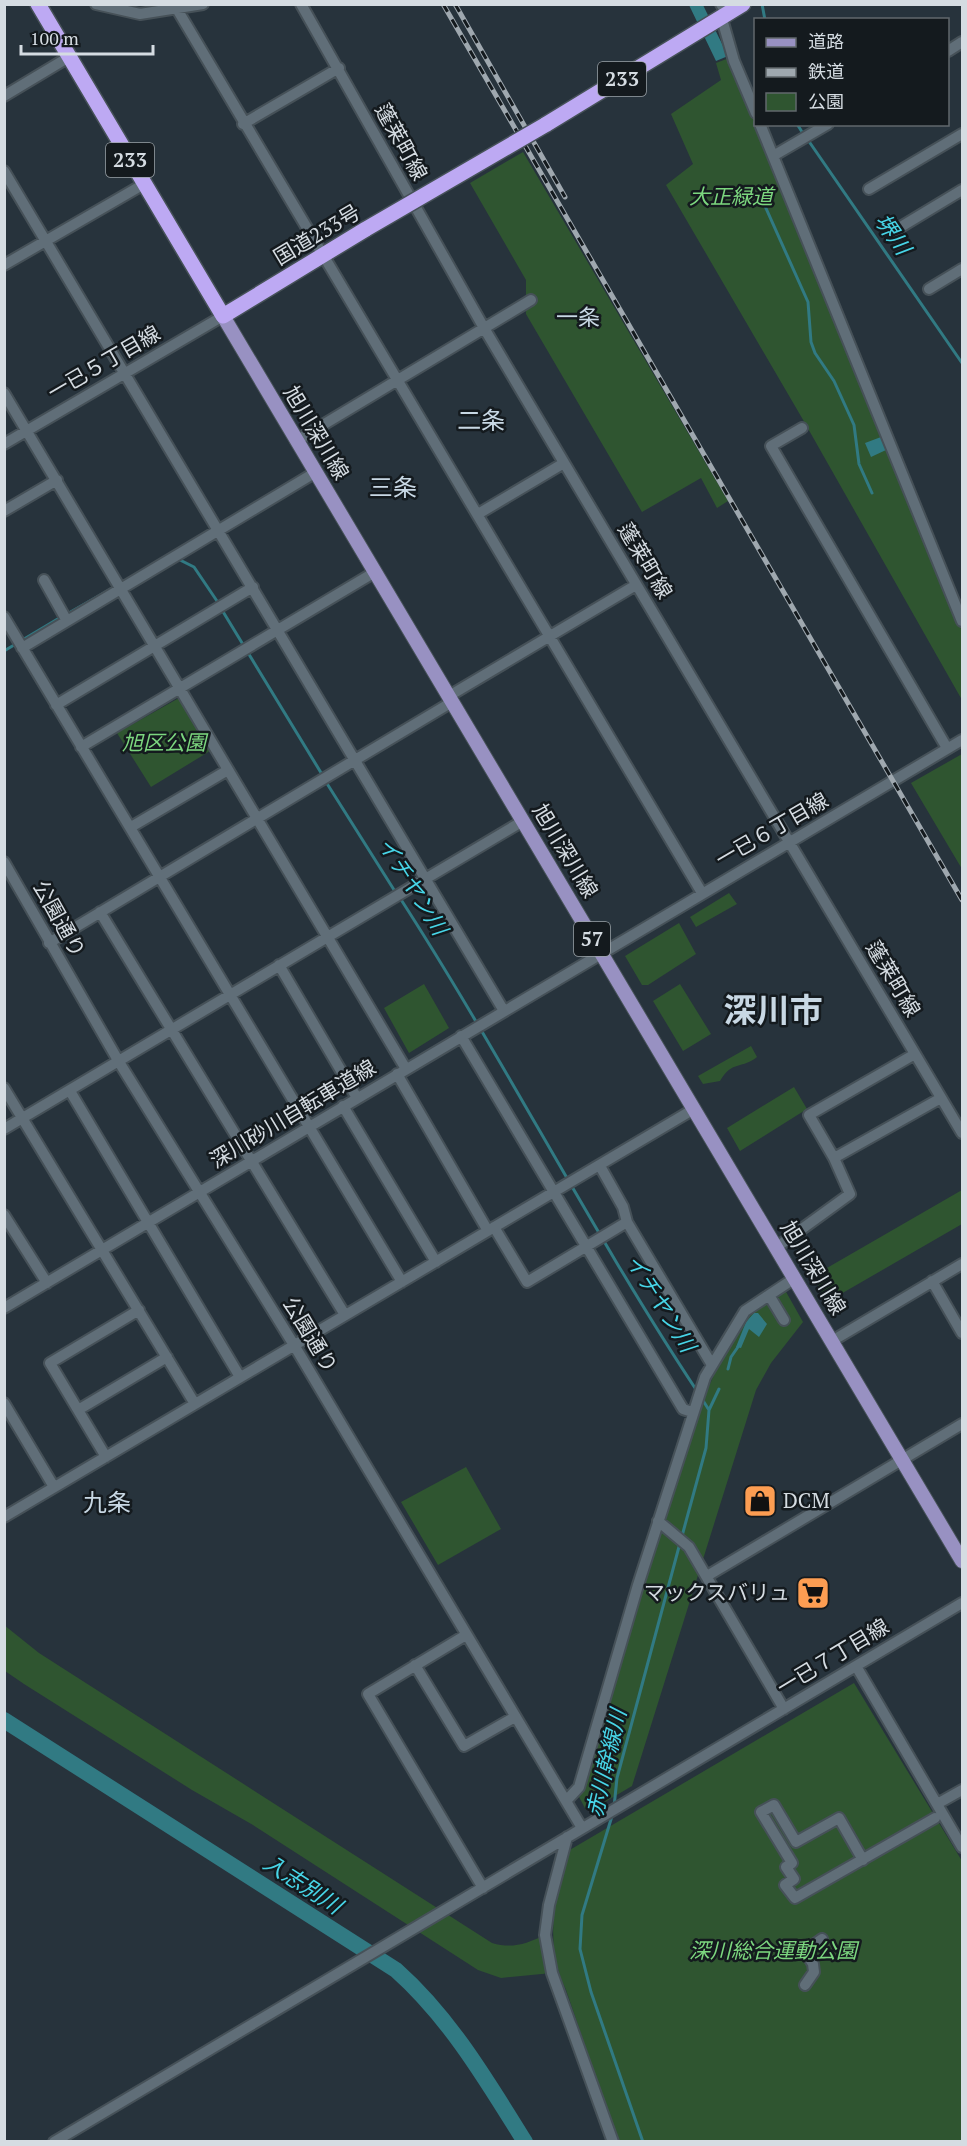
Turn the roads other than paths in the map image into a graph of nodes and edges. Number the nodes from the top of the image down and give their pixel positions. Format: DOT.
graph roads {
  1 [pos="38,4"];
  2 [pos="96,4"];
  3 [pos="203,4"];
  4 [pos="301,4"];
  5 [pos="743,4"];
  6 [pos="175,7"];
  7 [pos="722,15"];
  8 [pos="963,42"];
  9 [pos="949,50"];
  10 [pos="69,57"];
  11 [pos="339,68"];
  12 [pos="4,96"];
  13 [pos="754,108"];
  14 [pos="243,124"];
  15 [pos="761,126"];
  16 [pos="825,126"];
  17 [pos="963,134"];
  18 [pos="774,156"];
  19 [pos="4,171"];
  20 [pos="144,184"];
  21 [pos="869,189"];
  22 [pos="963,190"];
  23 [pos="894,231"];
  24 [pos="45,241"];
  25 [pos="324,255"];
  26 [pos="4,265"];
  27 [pos="963,269"];
  28 [pos="929,289"];
  29 [pos="531,300"];
  30 [pos="223,316"];
  31 [pos="484,328"];
  32 [pos="126,372"];
  33 [pos="397,380"];
  34 [pos="4,393"];
  35 [pos="802,428"];
  36 [pos="27,431"];
  37 [pos="296,441"];
  38 [pos="4,444"];
  39 [pos="564,463"];
  40 [pos="316,472"];
  41 [pos="57,480"];
  42 [pos="4,511"];
  43 [pos="478,514"];
  44 [pos="219,530"];
  45 [pos="375,572"];
  46 [pos="44,580"];
  47 [pos="636,585"];
  48 [pos="253,587"];
  49 [pos="121,589"];
  50 [pos="4,617"];
  51 [pos="67,621"];
  52 [pos="963,621"];
  53 [pos="278,631"];
  54 [pos="550,637"];
  55 [pos="155,646"];
  56 [pos="22,648"];
  57 [pos="180,688"];
  58 [pos="451,699"];
  59 [pos="56,705"];
  60 [pos="963,740"];
  61 [pos="81,747"];
  62 [pos="947,748"];
  63 [pos="356,761"];
  64 [pos="228,770"];
  65 [pos="258,819"];
  66 [pos="523,821"];
  67 [pos="131,827"];
  68 [pos="789,842"];
  69 [pos="4,862"];
  70 [pos="160,876"];
  71 [pos="425,879"];
  72 [pos="702,893"];
  73 [pos="100,912"];
  74 [pos="328,936"];
  75 [pos="49,943"];
  76 [pos="601,953"];
  77 [pos="279,965"];
  78 [pos="230,993"];
  79 [pos="504,1011"];
  80 [pos="170,1030"];
  81 [pos="461,1036"];
  82 [pos="915,1054"];
  83 [pos="119,1062"];
  84 [pos="401,1072"];
  85 [pos="4,1088"];
  86 [pos="70,1091"];
  87 [pos="357,1098"];
  88 [pos="941,1098"];
  89 [pos="343,1106"];
  90 [pos="694,1109"];
  91 [pos="22,1118"];
  92 [pos="309,1126"];
  93 [pos="4,1129"];
  94 [pos="963,1133"];
  95 [pos="834,1158"];
  96 [pos="250,1161"];
  97 [pos="600,1166"];
  98 [pos="198,1193"];
  99 [pos="554,1193"];
  100 [pos="4,1215"];
  101 [pos="149,1222"];
  102 [pos="627,1222"];
  103 [pos="491,1229"];
  104 [pos="587,1246"];
  105 [pos="777,1247"];
  106 [pos="102,1251"];
  107 [pos="436,1262"];
  108 [pos="963,1264"];
  109 [pos="795,1278"];
  110 [pos="932,1281"];
  111 [pos="402,1282"];
  112 [pos="47,1284"];
  113 [pos="769,1295"];
  114 [pos="4,1308"];
  115 [pos="138,1310"];
  116 [pos="345,1315"];
  117 [pos="784,1320"];
  118 [pos="963,1333"];
  119 [pos="832,1341"];
  120 [pos="294,1345"];
  121 [pos="166,1357"];
  122 [pos="712,1365"];
  123 [pos="240,1377"];
  124 [pos="4,1403"];
  125 [pos="195,1404"];
  126 [pos="78,1410"];
  127 [pos="692,1412"];
  128 [pos="963,1424"];
  129 [pos="106,1457"];
  130 [pos="901,1459"];
  131 [pos="54,1487"];
  132 [pos="4,1517"];
  133 [pos="658,1521"];
  134 [pos="963,1561"];
  135 [pos="707,1576"];
  136 [pos="963,1603"];
  137 [pos="466,1635"];
  138 [pos="416,1665"];
  139 [pos="856,1666"];
  140 [pos="784,1709"];
  141 [pos="515,1717"];
  142 [pos="963,1790"];
  143 [pos="566,1801"];
  144 [pos="937,1804"];
  145 [pos="935,1818"];
  146 [pos="582,1828"];
  147 [pos="567,1837"];
  148 [pos="963,1847"];
  149 [pos="863,1860"];
  150 [pos="483,1888"];
  151 [pos="822,1939"];
  152 [pos="805,1985"];
  153 [pos="54,2142"];
  154 [pos="613,2142"];
  1 -- 10 [label="highway, 233"];
  2 -- 6 [label="street"];
  3 -- 6 [label="street"];
  4 -- 11 [label="street, 蓬莱町線"];
  5 -- 7 [label="highway, 国道233号 / 233"];
  6 -- 14 [label="street"];
  7 -- 13 [label="street"];
  7 -- 25 [label="highway, 国道233号 / 233, bridge"];
  8 -- 9 [label="street"];
  10 -- 12 [label="street"];
  10 -- 20 [label="highway, 233"];
  11 -- 14 [label="street"];
  11 -- 31 [label="street, 蓬莱町線"];
  14 -- 25 [label="street"];
  15 -- 18 [label="street"];
  16 -- 18 [label="street"];
  17 -- 21 [label="street"];
  18 -- 52 [label="street"];
  19 -- 24 [label="street"];
  20 -- 24 [label="street"];
  20 -- 30 [label="highway, 233"];
  22 -- 23 [label="street"];
  24 -- 26 [label="street"];
  24 -- 32 [label="street"];
  25 -- 30 [label="highway, 国道233号 / 233"];
  25 -- 33 [label="street"];
  27 -- 28 [label="street"];
  29 -- 31 [label="street"];
  30 -- 32 [label="street, 一已５丁目線"];
  30 -- 37 [label="main road, 旭川深川線 / 57"];
  31 -- 33 [label="street"];
  31 -- 39 [label="street, 蓬莱町線"];
  32 -- 36 [label="street, 一已５丁目線"];
  32 -- 44 [label="street"];
  33 -- 37 [label="street"];
  33 -- 43 [label="street"];
  34 -- 36 [label="street"];
  35 -- 62 [label="street"];
  36 -- 38 [label="street, 一已５丁目線"];
  36 -- 41 [label="street"];
  37 -- 40 [label="main road, 旭川深川線 / 57"];
  39 -- 43 [label="street"];
  39 -- 47 [label="street, 蓬莱町線"];
  40 -- 44 [label="street"];
  40 -- 45 [label="main road, 旭川深川線 / 57"];
  41 -- 42 [label="street"];
  41 -- 49 [label="street"];
  43 -- 54 [label="street"];
  44 -- 48 [label="street"];
  44 -- 49 [label="street"];
  45 -- 53 [label="street"];
  45 -- 58 [label="main road, 旭川深川線 / 57"];
  46 -- 51 [label="street"];
  47 -- 54 [label="street"];
  47 -- 68 [label="street, 蓬莱町線"];
  48 -- 53 [label="street"];
  48 -- 55 [label="street"];
  49 -- 51 [label="street"];
  49 -- 55 [label="street"];
  50 -- 56 [label="street"];
  51 -- 56 [label="street"];
  53 -- 57 [label="street"];
  53 -- 63 [label="street"];
  54 -- 58 [label="street"];
  54 -- 72 [label="street"];
  55 -- 57 [label="street"];
  55 -- 59 [label="street"];
  56 -- 59 [label="street"];
  57 -- 61 [label="street"];
  57 -- 64 [label="street"];
  58 -- 63 [label="street"];
  58 -- 66 [label="main road, 旭川深川線 / 57"];
  59 -- 61 [label="street"];
  60 -- 62 [label="street, 一已６丁目線"];
  61 -- 67 [label="street"];
  62 -- 68 [label="street, 一已６丁目線"];
  63 -- 65 [label="street"];
  63 -- 71 [label="street"];
  64 -- 65 [label="street"];
  64 -- 67 [label="street"];
  65 -- 70 [label="street"];
  65 -- 74 [label="street"];
  66 -- 71 [label="street"];
  66 -- 76 [label="main road, 旭川深川線 / 57"];
  67 -- 70 [label="street"];
  68 -- 72 [label="street, 一已６丁目線"];
  68 -- 82 [label="street, 蓬莱町線"];
  69 -- 75 [label="street, 公園通り"];
  70 -- 73 [label="street"];
  70 -- 78 [label="street"];
  71 -- 74 [label="street"];
  71 -- 79 [label="street"];
  72 -- 76 [label="street, 一已６丁目線"];
  73 -- 75 [label="street"];
  73 -- 80 [label="street"];
  74 -- 77 [label="street"];
  74 -- 84 [label="street"];
  75 -- 83 [label="street, 公園通り"];
  76 -- 79 [label="street, 深川砂川自転車道線"];
  76 -- 90 [label="main road, 旭川深川線 / 57"];
  77 -- 78 [label="street"];
  77 -- 87 [label="street"];
  78 -- 80 [label="street"];
  78 -- 92 [label="street"];
  79 -- 81 [label="street, 深川砂川自転車道線"];
  80 -- 83 [label="street"];
  80 -- 96 [label="street"];
  81 -- 84 [label="street, 深川砂川自転車道線"];
  81 -- 99 [label="street"];
  82 -- 88 [label="street, 蓬莱町線"];
  82 -- 95 [label="street"];
  83 -- 86 [label="street"];
  83 -- 98 [label="street, 公園通り"];
  84 -- 87 [label="street, 深川砂川自転車道線"];
  84 -- 103 [label="street"];
  85 -- 91 [label="street"];
  86 -- 91 [label="street"];
  86 -- 101 [label="street"];
  87 -- 89 [label="street, 深川砂川自転車道線"];
  88 -- 94 [label="street, 蓬莱町線"];
  88 -- 95 [label="street"];
  89 -- 92 [label="street, 深川砂川自転車道線"];
  89 -- 107 [label="street"];
  90 -- 97 [label="street"];
  90 -- 105 [label="main road, 旭川深川線 / 57"];
  91 -- 93 [label="street"];
  91 -- 106 [label="street"];
  92 -- 96 [label="street, 深川砂川自転車道線"];
  92 -- 111 [label="street"];
  95 -- 105 [label="street"];
  96 -- 98 [label="street, 深川砂川自転車道線"];
  96 -- 116 [label="street"];
  97 -- 99 [label="street"];
  97 -- 102 [label="street"];
  98 -- 101 [label="street, 深川砂川自転車道線"];
  98 -- 120 [label="street, 公園通り"];
  99 -- 103 [label="street"];
  99 -- 104 [label="street"];
  100 -- 112 [label="street"];
  101 -- 106 [label="street, 深川砂川自転車道線"];
  101 -- 123 [label="street"];
  102 -- 104 [label="street"];
  102 -- 122 [label="street"];
  103 -- 104 [label="street"];
  103 -- 107 [label="street"];
  104 -- 127 [label="street"];
  105 -- 109 [label="main road, 旭川深川線 / 57"];
  106 -- 112 [label="street, 深川砂川自転車道線"];
  106 -- 115 [label="street"];
  107 -- 111 [label="street"];
  108 -- 110 [label="street"];
  109 -- 113 [label="street"];
  109 -- 119 [label="main road, 旭川深川線 / 57"];
  110 -- 118 [label="street"];
  110 -- 119 [label="street"];
  111 -- 116 [label="street"];
  112 -- 114 [label="street, 深川砂川自転車道線"];
  113 -- 117 [label="street"];
  113 -- 122 [label="street"];
  115 -- 121 [label="street"];
  115 -- 126 [label="street"];
  116 -- 120 [label="street"];
  119 -- 130 [label="main road, 旭川深川線 / 57"];
  120 -- 123 [label="street"];
  120 -- 137 [label="street, 公園通り"];
  121 -- 125 [label="street"];
  121 -- 126 [label="street"];
  122 -- 127 [label="street"];
  123 -- 125 [label="street"];
  124 -- 131 [label="street"];
  125 -- 129 [label="street"];
  126 -- 129 [label="street"];
  127 -- 133 [label="street"];
  128 -- 130 [label="street"];
  129 -- 131 [label="street"];
  130 -- 134 [label="main road, 旭川深川線 / 57"];
  130 -- 135 [label="street"];
  131 -- 132 [label="street"];
  133 -- 135 [label="street"];
  133 -- 143 [label="street"];
  135 -- 140 [label="street"];
  136 -- 139 [label="street, 一已７丁目線"];
  137 -- 138 [label="street"];
  137 -- 141 [label="street, 公園通り"];
  138 -- 141 [label="street"];
  138 -- 150 [label="street"];
  139 -- 140 [label="street, 一已７丁目線"];
  139 -- 144 [label="street"];
  140 -- 146 [label="street, 一已７丁目線"];
  141 -- 143 [label="street, 公園通り"];
  142 -- 144 [label="street"];
  143 -- 146 [label="street, 公園通り"];
  144 -- 148 [label="street"];
  145 -- 149 [label="street"];
  146 -- 147 [label="street, 一已７丁目線"];
  147 -- 150 [label="street, 一已７丁目線"];
  147 -- 154 [label="street"];
  149 -- 149 [label="street"];
  150 -- 153 [label="street, 一已７丁目線"];
  151 -- 152 [label="street"];
}
